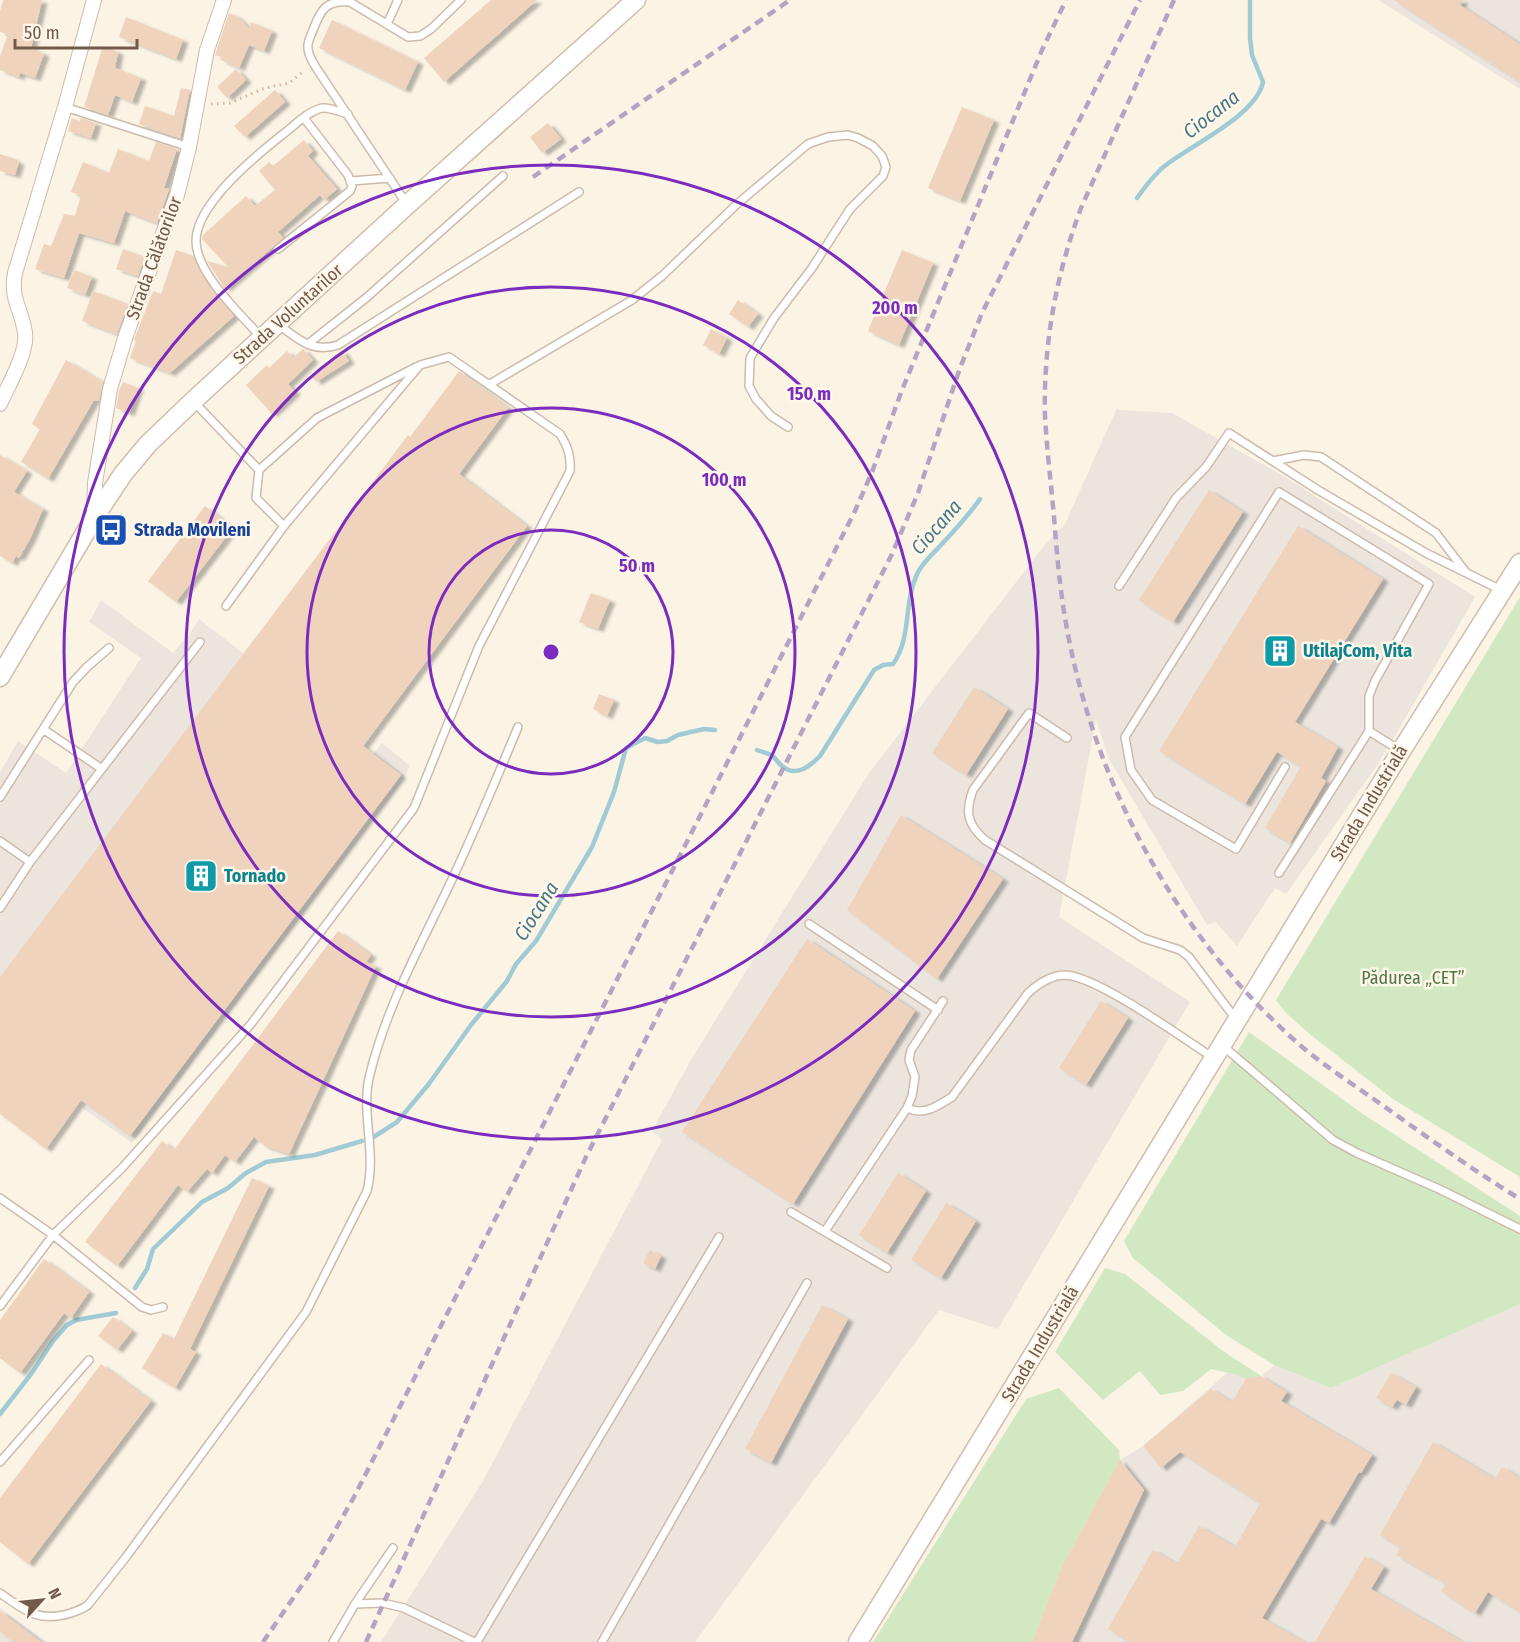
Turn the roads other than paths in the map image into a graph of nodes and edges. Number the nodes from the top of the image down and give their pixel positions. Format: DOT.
graph roads {
  1 [pos="94,0"];
  2 [pos="224,0"];
  3 [pos="398,0"];
  4 [pos="461,0"];
  5 [pos="636,0"];
  6 [pos="387,24"];
  7 [pos="65,107"];
  8 [pos="348,114"];
  9 [pos="304,118"];
  10 [pos="189,147"];
  11 [pos="503,176"];
  12 [pos="390,178"];
  13 [pos="351,181"];
  14 [pos="579,192"];
  15 [pos="407,205"];
  16 [pos="278,249"];
  17 [pos="277,324"];
  18 [pos="262,338"];
  19 [pos="308,344"];
  20 [pos="420,365"];
  21 [pos="490,384"];
  22 [pos="193,401"];
  23 [pos="0,404"];
  24 [pos="788,427"];
  25 [pos="1273,461"];
  26 [pos="259,470"];
  27 [pos="94,518"];
  28 [pos="284,526"];
  29 [pos="1520,563"];
  30 [pos="1465,572"];
  31 [pos="1119,586"];
  32 [pos="1503,591"];
  33 [pos="226,606"];
  34 [pos="200,642"];
  35 [pos="109,648"];
  36 [pos="0,677"];
  37 [pos="518,727"];
  38 [pos="43,729"];
  39 [pos="1369,731"];
  40 [pos="1067,738"];
  41 [pos="1401,751"];
  42 [pos="1285,767"];
  43 [pos="102,769"];
  44 [pos="0,797"];
  45 [pos="0,841"];
  46 [pos="30,862"];
  47 [pos="1279,873"];
  48 [pos="0,908"];
  49 [pos="809,924"];
  50 [pos="944,1001"];
  51 [pos="938,1010"];
  52 [pos="1237,1021"];
  53 [pos="1218,1052"];
  54 [pos="908,1108"];
  55 [pos="0,1198"];
  56 [pos="791,1212"];
  57 [pos="1520,1229"];
  58 [pos="825,1232"];
  59 [pos="53,1235"];
  60 [pos="719,1237"];
  61 [pos="887,1268"];
  62 [pos="807,1283"];
  63 [pos="0,1306"];
  64 [pos="163,1307"];
  65 [pos="89,1360"];
  66 [pos="0,1462"];
  67 [pos="393,1548"];
  68 [pos="0,1593"];
  69 [pos="355,1604"];
  70 [pos="333,1642"];
  71 [pos="475,1642"];
  72 [pos="602,1642"];
  73 [pos="858,1642"];
  1 -- 7 [label="street"];
  2 -- 10 [label="street, Strada Călătorilor"];
  3 -- 6 [label="lane"];
  4 -- 6 [label="lane"];
  5 -- 15 [label="main road, Strada Voluntarilor"];
  6 -- 8 [label="lane"];
  7 -- 10 [label="lane"];
  7 -- 23 [label="street"];
  8 -- 9 [label="lane"];
  8 -- 12 [label="lane"];
  9 -- 13 [label="lane"];
  9 -- 18 [label="lane"];
  10 -- 27 [label="street, Strada Călătorilor"];
  11 -- 19 [label="lane"];
  12 -- 13 [label="lane"];
  12 -- 15 [label="lane"];
  13 -- 16 [label="lane"];
  14 -- 19 [label="lane"];
  15 -- 17 [label="main road, Strada Voluntarilor"];
  17 -- 18 [label="main road, Strada Voluntarilor"];
  17 -- 19 [label="lane"];
  18 -- 22 [label="main road, Strada Voluntarilor"];
  20 -- 21 [label="lane"];
  20 -- 26 [label="lane"];
  20 -- 28 [label="lane"];
  21 -- 24 [label="lane"];
  21 -- 59 [label="lane"];
  22 -- 26 [label="lane"];
  22 -- 27 [label="main road, Strada Voluntarilor"];
  25 -- 30 [label="lane"];
  25 -- 30 [label="lane"];
  25 -- 31 [label="lane"];
  26 -- 28 [label="lane"];
  27 -- 36 [label="main road, Strada Voluntarilor"];
  28 -- 33 [label="lane"];
  29 -- 32 [label="main road, Strada Industrială"];
  30 -- 32 [label="lane"];
  32 -- 41 [label="main road, Strada Industrială"];
  34 -- 43 [label="lane"];
  35 -- 38 [label="lane"];
  37 -- 68 [label="lane"];
  38 -- 43 [label="lane"];
  38 -- 44 [label="lane"];
  39 -- 41 [label="lane"];
  39 -- 42 [label="lane"];
  39 -- 47 [label="lane"];
  40 -- 52 [label="lane"];
  41 -- 52 [label="main road, Strada Industrială"];
  43 -- 46 [label="lane"];
  45 -- 46 [label="lane"];
  46 -- 48 [label="lane"];
  49 -- 51 [label="lane"];
  50 -- 51 [label="lane"];
  51 -- 54 [label="lane"];
  52 -- 53 [label="main road, Strada Industrială"];
  53 -- 54 [label="lane"];
  53 -- 57 [label="lane"];
  53 -- 73 [label="main road, Strada Industrială"];
  54 -- 58 [label="lane"];
  55 -- 59 [label="lane"];
  56 -- 58 [label="lane"];
  58 -- 61 [label="lane"];
  59 -- 63 [label="lane"];
  59 -- 64 [label="lane"];
  60 -- 71 [label="lane"];
  62 -- 72 [label="lane"];
  65 -- 66 [label="lane"];
  67 -- 69 [label="lane"];
  69 -- 70 [label="lane"];
  69 -- 71 [label="lane"];
}
